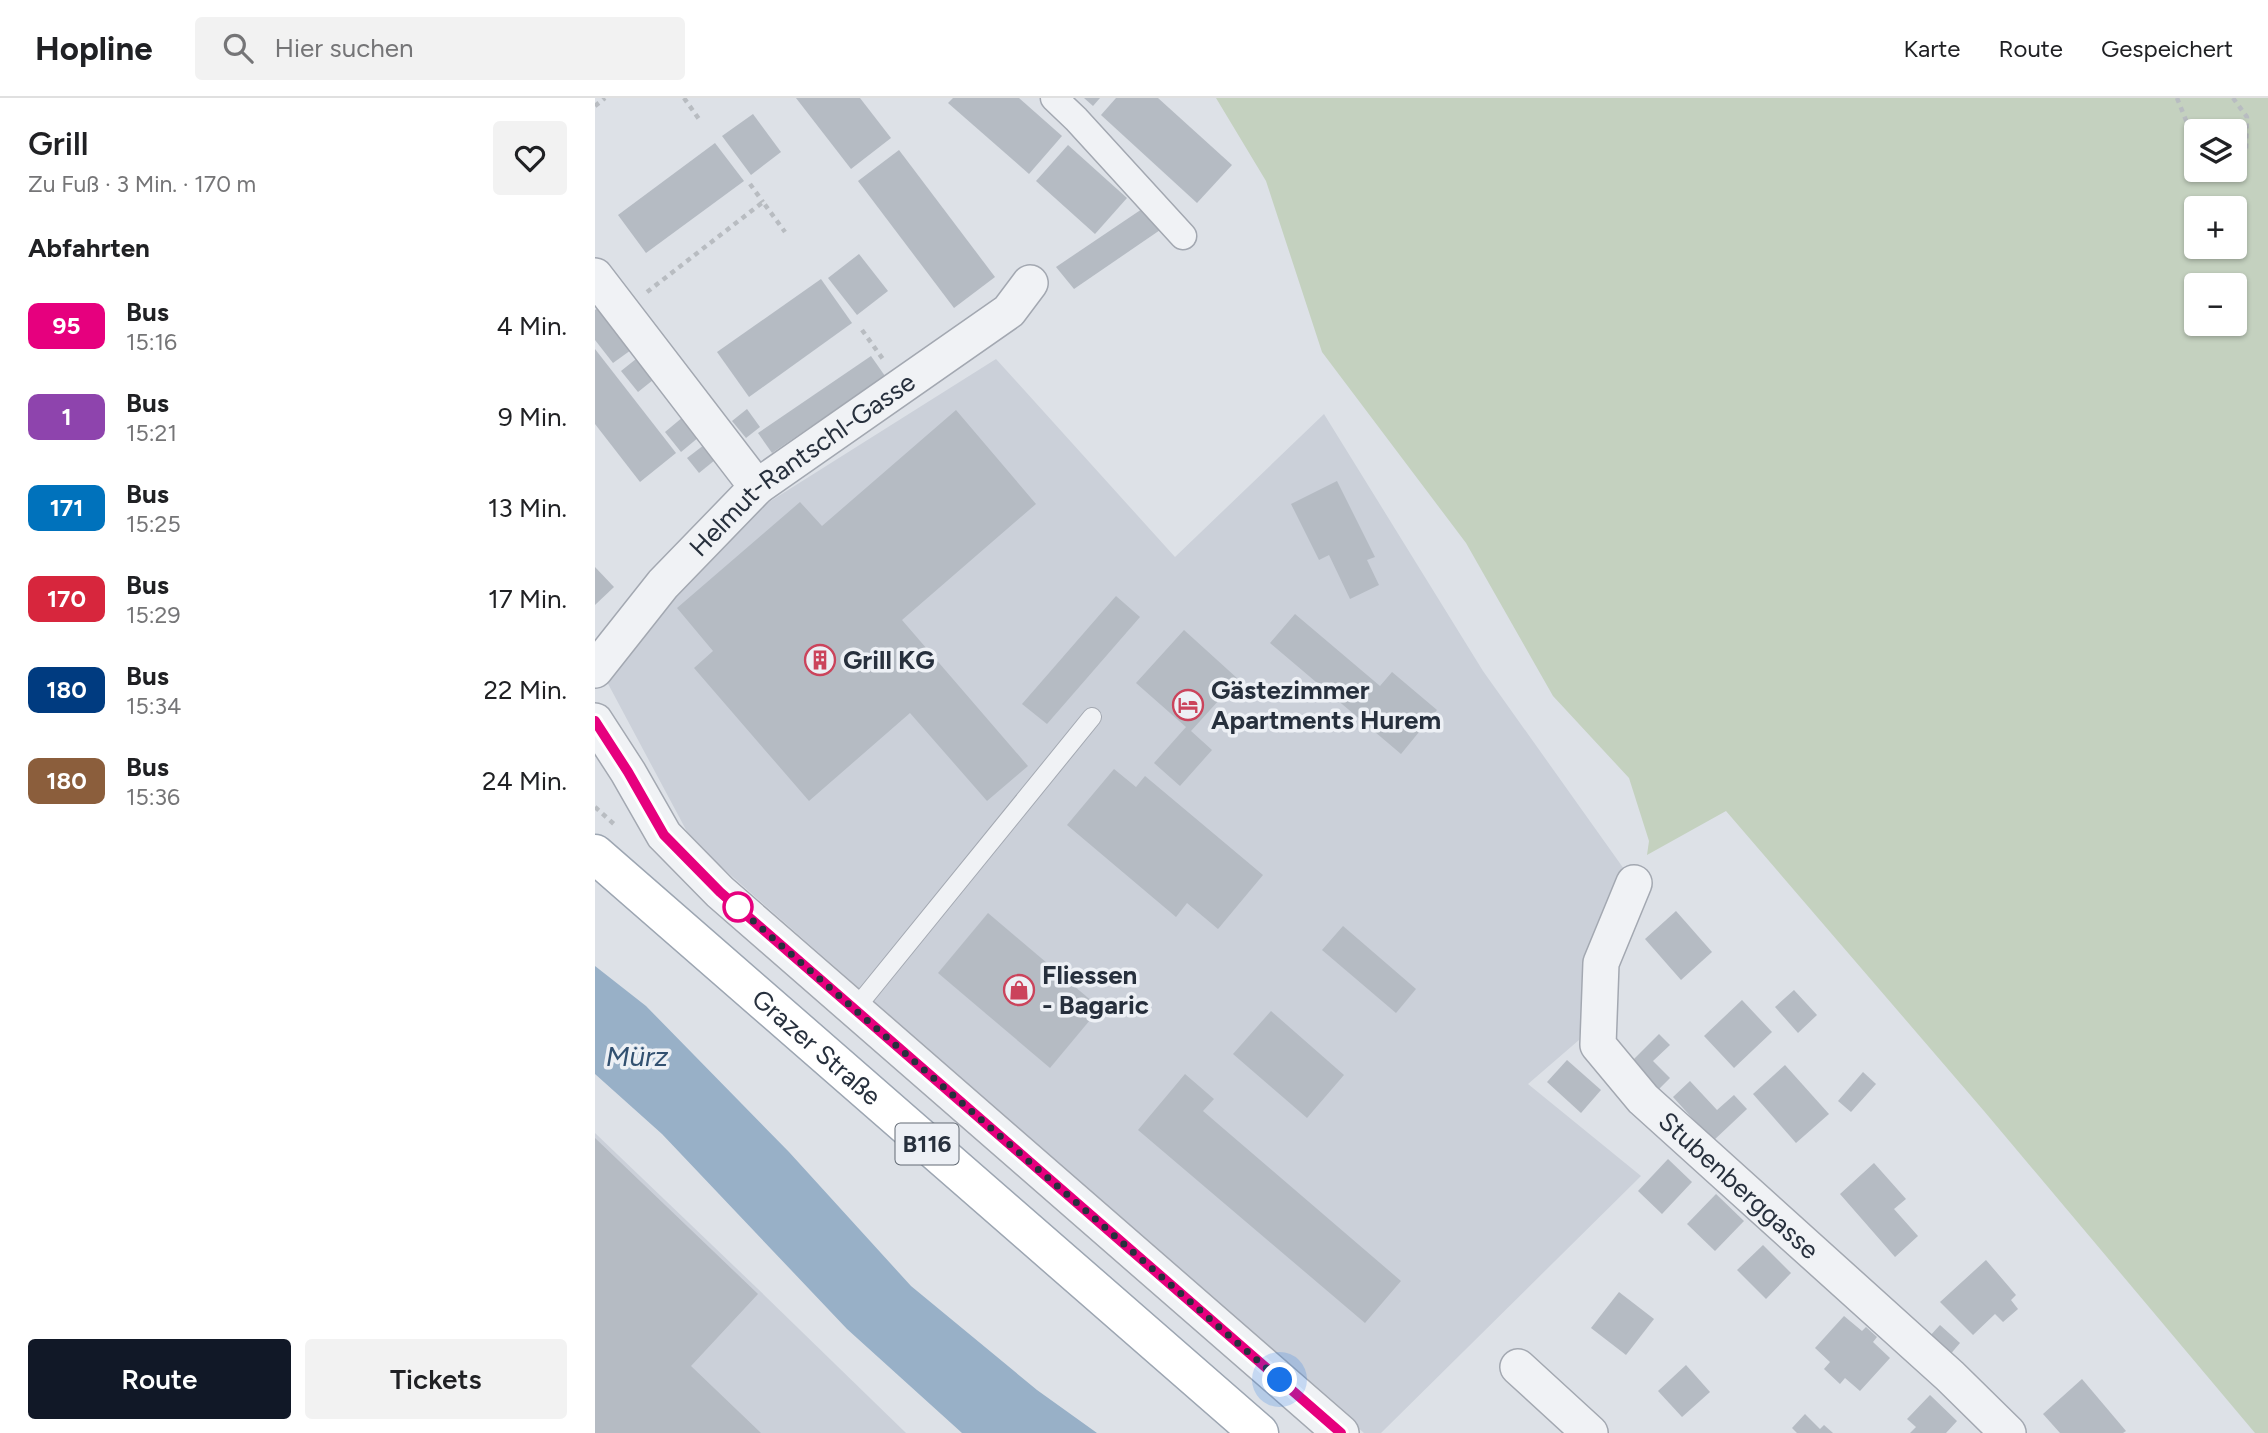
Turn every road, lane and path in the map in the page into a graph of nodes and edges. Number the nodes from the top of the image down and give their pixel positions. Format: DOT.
graph roads {
  1 [pos="605,98"];
  2 [pos="684,98"];
  3 [pos="1054,98"];
  4 [pos="2177,98"];
  5 [pos="2233,98"];
  6 [pos="595,106"];
  7 [pos="2185,119"];
  8 [pos="2247,119"];
  9 [pos="701,122"];
  10 [pos="750,184"];
  11 [pos="763,202"];
  12 [pos="785,232"];
  13 [pos="1183,236"];
  14 [pos="595,276"];
  15 [pos="1030,283"];
  16 [pos="622,312"];
  17 [pos="757,487"];
  18 [pos="595,670"];
  19 [pos="1093,717"];
  20 [pos="595,721"];
  21 [pos="595,854"];
  22 [pos="1634,883"];
  23 [pos="855,1009"];
  24 [pos="1518,1367"];
  25 [pos="1259,1433"];
  26 [pos="1341,1433"];
  27 [pos="1590,1433"];
  28 [pos="2008,1433"];
  1 -- 6 [label="path"];
  2 -- 9 [label="path"];
  3 -- 13 [label="street"];
  4 -- 7 [label="path"];
  5 -- 8 [label="path"];
  10 -- 11 [label="path"];
  11 -- 12 [label="path"];
  11 -- 16 [label="path"];
  14 -- 16 [label="street"];
  15 -- 17 [label="street, Helmut-Rantschl-Gasse"];
  16 -- 17 [label="street"];
  17 -- 18 [label="street, Helmut-Rantschl-Gasse"];
  19 -- 23 [label="lane"];
  20 -- 23 [label="street, Grazer Straße"];
  21 -- 25 [label="main road, Grazer Straße / B116"];
  22 -- 28 [label="street, Stubenberggasse"];
  23 -- 26 [label="street, Grazer Straße"];
  24 -- 27 [label="street"];
}
